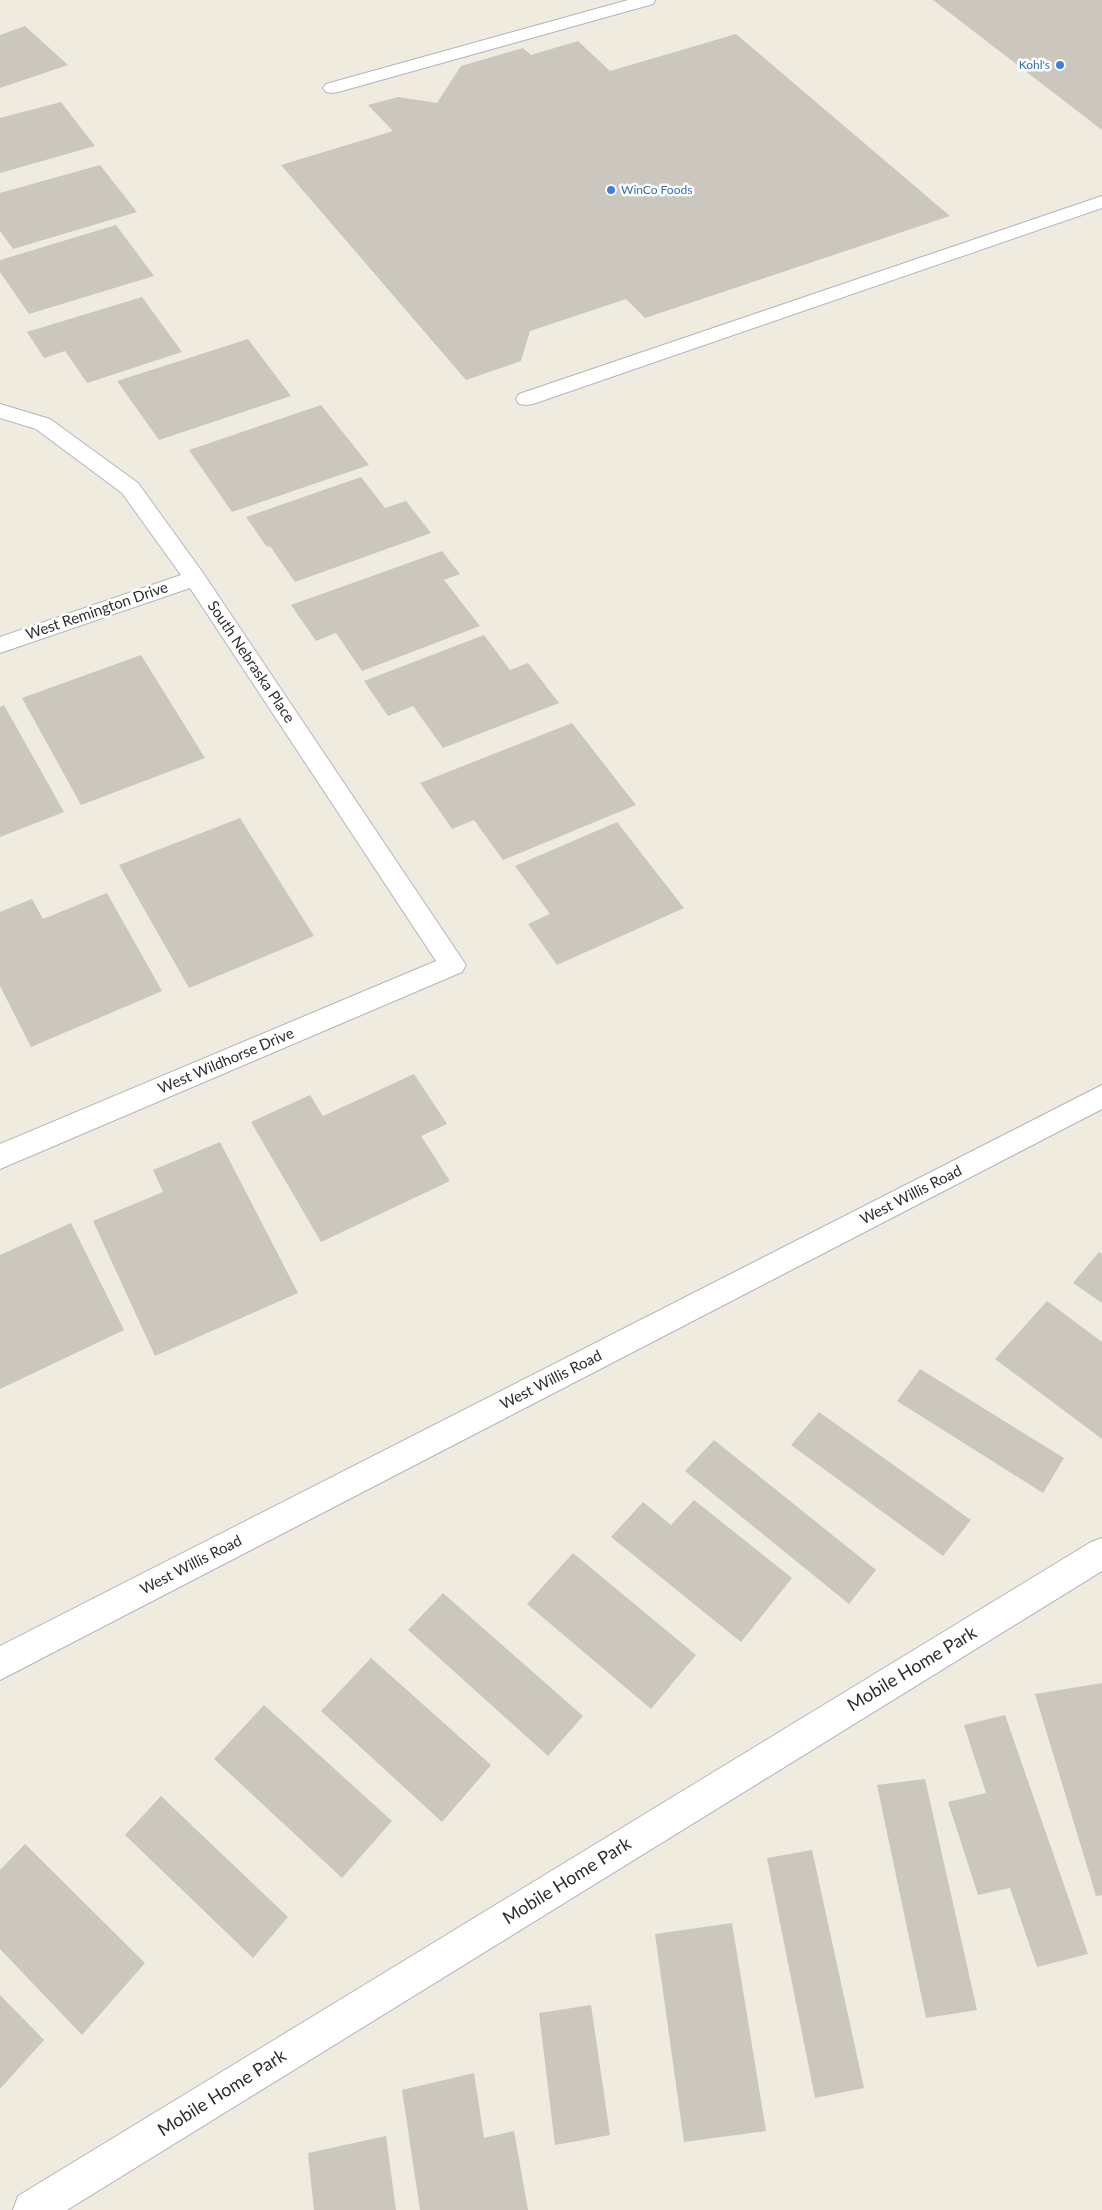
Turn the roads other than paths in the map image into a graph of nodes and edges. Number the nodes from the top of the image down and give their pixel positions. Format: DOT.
graph roads {
  1 [pos="647,0"];
  2 [pos="332,88"];
  3 [pos="1102,202"];
  4 [pos="526,399"];
  5 [pos="0,411"];
  6 [pos="194,578"];
  7 [pos="0,645"];
  8 [pos="453,965"];
  9 [pos="1102,1096"];
  10 [pos="0,1157"];
  11 [pos="1102,1553"];
  12 [pos="0,1664"];
  13 [pos="32,2210"];
  1 -- 2 [label="street"];
  3 -- 4 [label="street"];
  5 -- 6 [label="street, South Nebraska Place"];
  6 -- 7 [label="street, West Remington Drive"];
  6 -- 8 [label="street, South Nebraska Place"];
  8 -- 10 [label="street, West Wildhorse Drive"];
  9 -- 12 [label="street, West Willis Road"];
  11 -- 13 [label="street, Mobile Home Park"];
}
